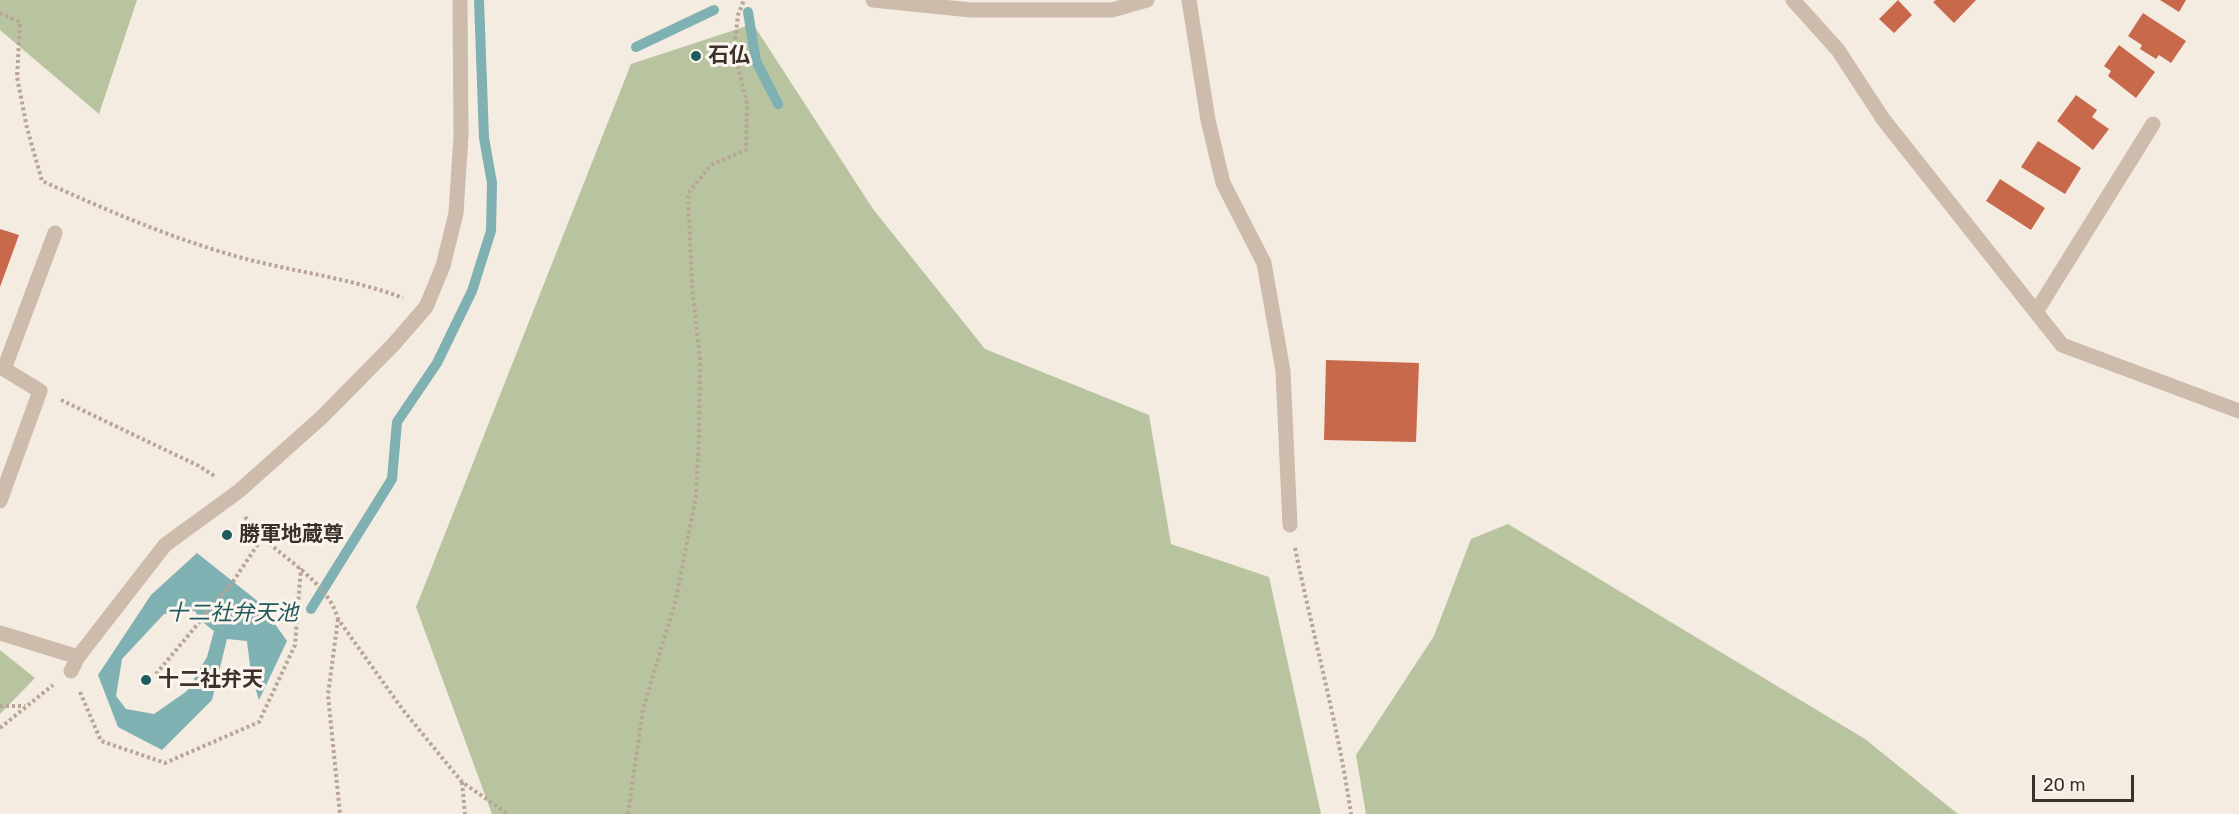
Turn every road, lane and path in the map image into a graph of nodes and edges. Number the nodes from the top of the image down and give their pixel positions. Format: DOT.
graph roads {
  1 [pos="460,0"];
  2 [pos="744,0"];
  3 [pos="873,0"];
  4 [pos="1147,0"];
  5 [pos="1189,0"];
  6 [pos="1793,0"];
  7 [pos="0,13"];
  8 [pos="2153,124"];
  9 [pos="55,233"];
  10 [pos="378,288"];
  11 [pos="2036,312"];
  12 [pos="85,410"];
  13 [pos="2239,411"];
  14 [pos="199,466"];
  15 [pos="229,499"];
  16 [pos="0,501"];
  17 [pos="1290,525"];
  18 [pos="262,537"];
  19 [pos="301,568"];
  20 [pos="338,619"];
  21 [pos="0,633"];
  22 [pos="75,664"];
  23 [pos="156,674"];
  24 [pos="0,706"];
  25 [pos="25,706"];
  26 [pos="0,728"];
  27 [pos="462,782"];
  28 [pos="340,814"];
  29 [pos="465,814"];
  30 [pos="508,814"];
  31 [pos="628,814"];
  32 [pos="1351,814"];
  1 -- 15 [label="street"];
  2 -- 31 [label="path"];
  3 -- 4 [label="street"];
  5 -- 17 [label="street"];
  6 -- 11 [label="street"];
  7 -- 10 [label="path"];
  8 -- 11 [label="street"];
  9 -- 16 [label="street"];
  11 -- 13 [label="street"];
  12 -- 14 [label="path"];
  15 -- 18 [label="path"];
  15 -- 22 [label="street"];
  17 -- 32 [label="path"];
  18 -- 19 [label="path"];
  18 -- 23 [label="path"];
  19 -- 20 [label="path"];
  19 -- 22 [label="path"];
  20 -- 27 [label="path"];
  20 -- 28 [label="path"];
  21 -- 22 [label="street"];
  22 -- 25 [label="path"];
  24 -- 25 [label="path"];
  25 -- 26 [label="path"];
  27 -- 29 [label="path"];
  27 -- 30 [label="path"];
}
